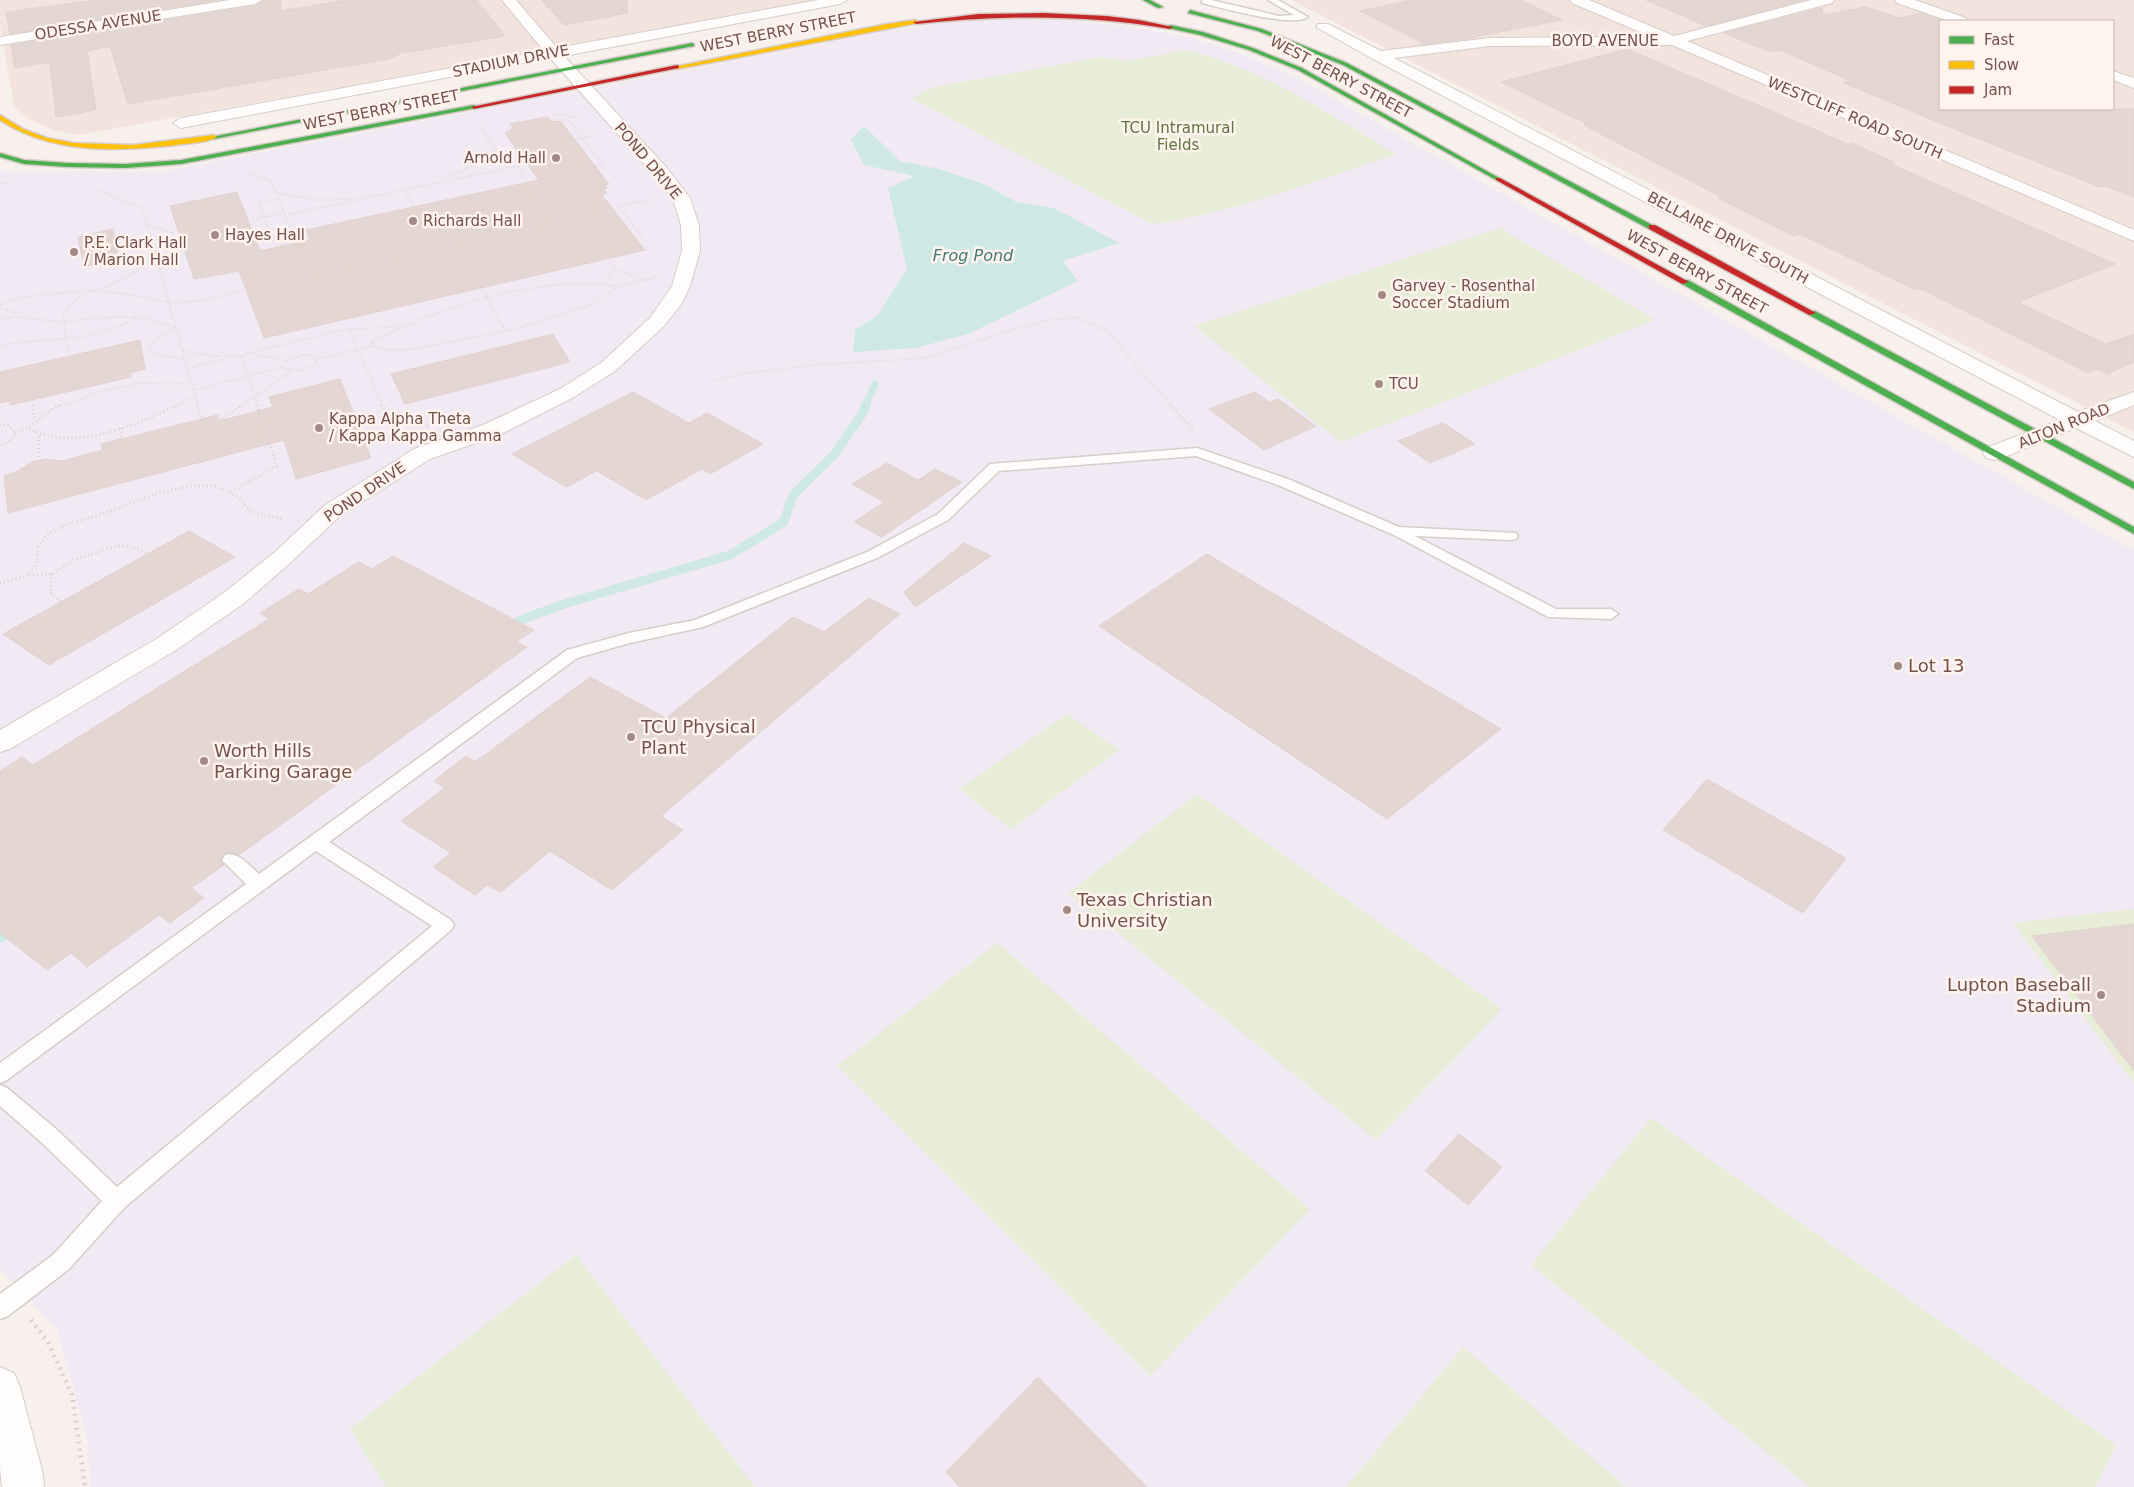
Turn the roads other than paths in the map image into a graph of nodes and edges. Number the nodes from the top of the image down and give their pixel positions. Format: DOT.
graph roads {
  1 [pos="255,0"];
  2 [pos="509,0"];
  3 [pos="840,0"];
  4 [pos="1205,0"];
  5 [pos="1272,0"];
  6 [pos="1577,0"];
  7 [pos="1827,0"];
  8 [pos="1902,0"];
  9 [pos="1114,2"];
  10 [pos="1141,2"];
  11 [pos="1244,2"];
  12 [pos="1226,5"];
  13 [pos="1106,18"];
  14 [pos="1958,20"];
  15 [pos="1313,22"];
  16 [pos="0,41"];
  17 [pos="1672,41"];
  18 [pos="700,44"];
  19 [pos="556,53"];
  20 [pos="1378,56"];
  21 [pos="566,68"];
  22 [pos="2114,75"];
  23 [pos="2134,83"];
  24 [pos="583,85"];
  25 [pos="0,117"];
  26 [pos="182,122"];
  27 [pos="87,147"];
  28 [pos="0,150"];
  29 [pos="0,155"];
  30 [pos="30,162"];
  31 [pos="0,166"];
  32 [pos="2134,236"];
  33 [pos="2134,398"];
  34 [pos="2079,422"];
  35 [pos="2041,436"];
  36 [pos="2134,450"];
  37 [pos="1994,453"];
  38 [pos="2134,486"];
  39 [pos="1397,531"];
  40 [pos="2134,531"];
  41 [pos="1511,536"];
  42 [pos="1610,614"];
  43 [pos="0,742"];
  44 [pos="316,842"];
  45 [pos="231,860"];
  46 [pos="259,885"];
  47 [pos="0,1074"];
  48 [pos="0,1094"];
  49 [pos="116,1201"];
  50 [pos="7,1303"];
  51 [pos="0,1387"];
  52 [pos="18,1482"];
  1 -- 16 [label="street, ODESSA AVENUE"];
  2 -- 19 [label="street, POND DRIVE"];
  3 -- 19 [label="street, STADIUM DRIVE"];
  4 -- 12 [label="lane"];
  5 -- 15 [label="lane"];
  6 -- 17 [label="street, WESTCLIFF ROAD SOUTH"];
  7 -- 17 [label="street, BOYD AVENUE"];
  8 -- 14 [label="street"];
  9 -- 13 [label="main road"];
  10 -- 35 [label="main road, WEST BERRY STREET"];
  11 -- 12 [label="lane"];
  12 -- 15 [label="lane"];
  13 -- 24 [label="main road, WEST BERRY STREET"];
  13 -- 37 [label="main road, WEST BERRY STREET"];
  15 -- 20 [label="street, BELLAIRE DRIVE SOUTH"];
  17 -- 20 [label="street, BOYD AVENUE"];
  17 -- 32 [label="street, WESTCLIFF ROAD SOUTH"];
  18 -- 21 [label="main road, WEST BERRY STREET"];
  19 -- 21 [label="street, POND DRIVE"];
  19 -- 26 [label="street, STADIUM DRIVE"];
  20 -- 34 [label="street, BELLAIRE DRIVE SOUTH"];
  21 -- 24 [label="street, POND DRIVE"];
  21 -- 27 [label="main road, WEST BERRY STREET"];
  22 -- 23 [label="street"];
  24 -- 30 [label="main road, WEST BERRY STREET"];
  24 -- 43 [label="street, POND DRIVE"];
  25 -- 27 [label="main road, WEST BERRY STREET"];
  27 -- 28 [label="main road"];
  29 -- 30 [label="main road, WEST BERRY STREET"];
  30 -- 31 [label="main road"];
  33 -- 34 [label="street, ALTON ROAD"];
  34 -- 35 [label="street, ALTON ROAD"];
  34 -- 36 [label="street, BELLAIRE DRIVE SOUTH"];
  35 -- 37 [label="street, ALTON ROAD"];
  35 -- 38 [label="main road, WEST BERRY STREET"];
  37 -- 40 [label="main road, WEST BERRY STREET"];
  39 -- 41 [label="lane"];
  39 -- 42 [label="lane"];
  39 -- 44 [label="lane"];
  44 -- 46 [label="lane"];
  44 -- 49 [label="lane"];
  45 -- 46 [label="lane"];
  46 -- 47 [label="lane"];
  48 -- 49 [label="lane"];
  49 -- 50 [label="lane"];
  51 -- 52 [label="street"];
}
